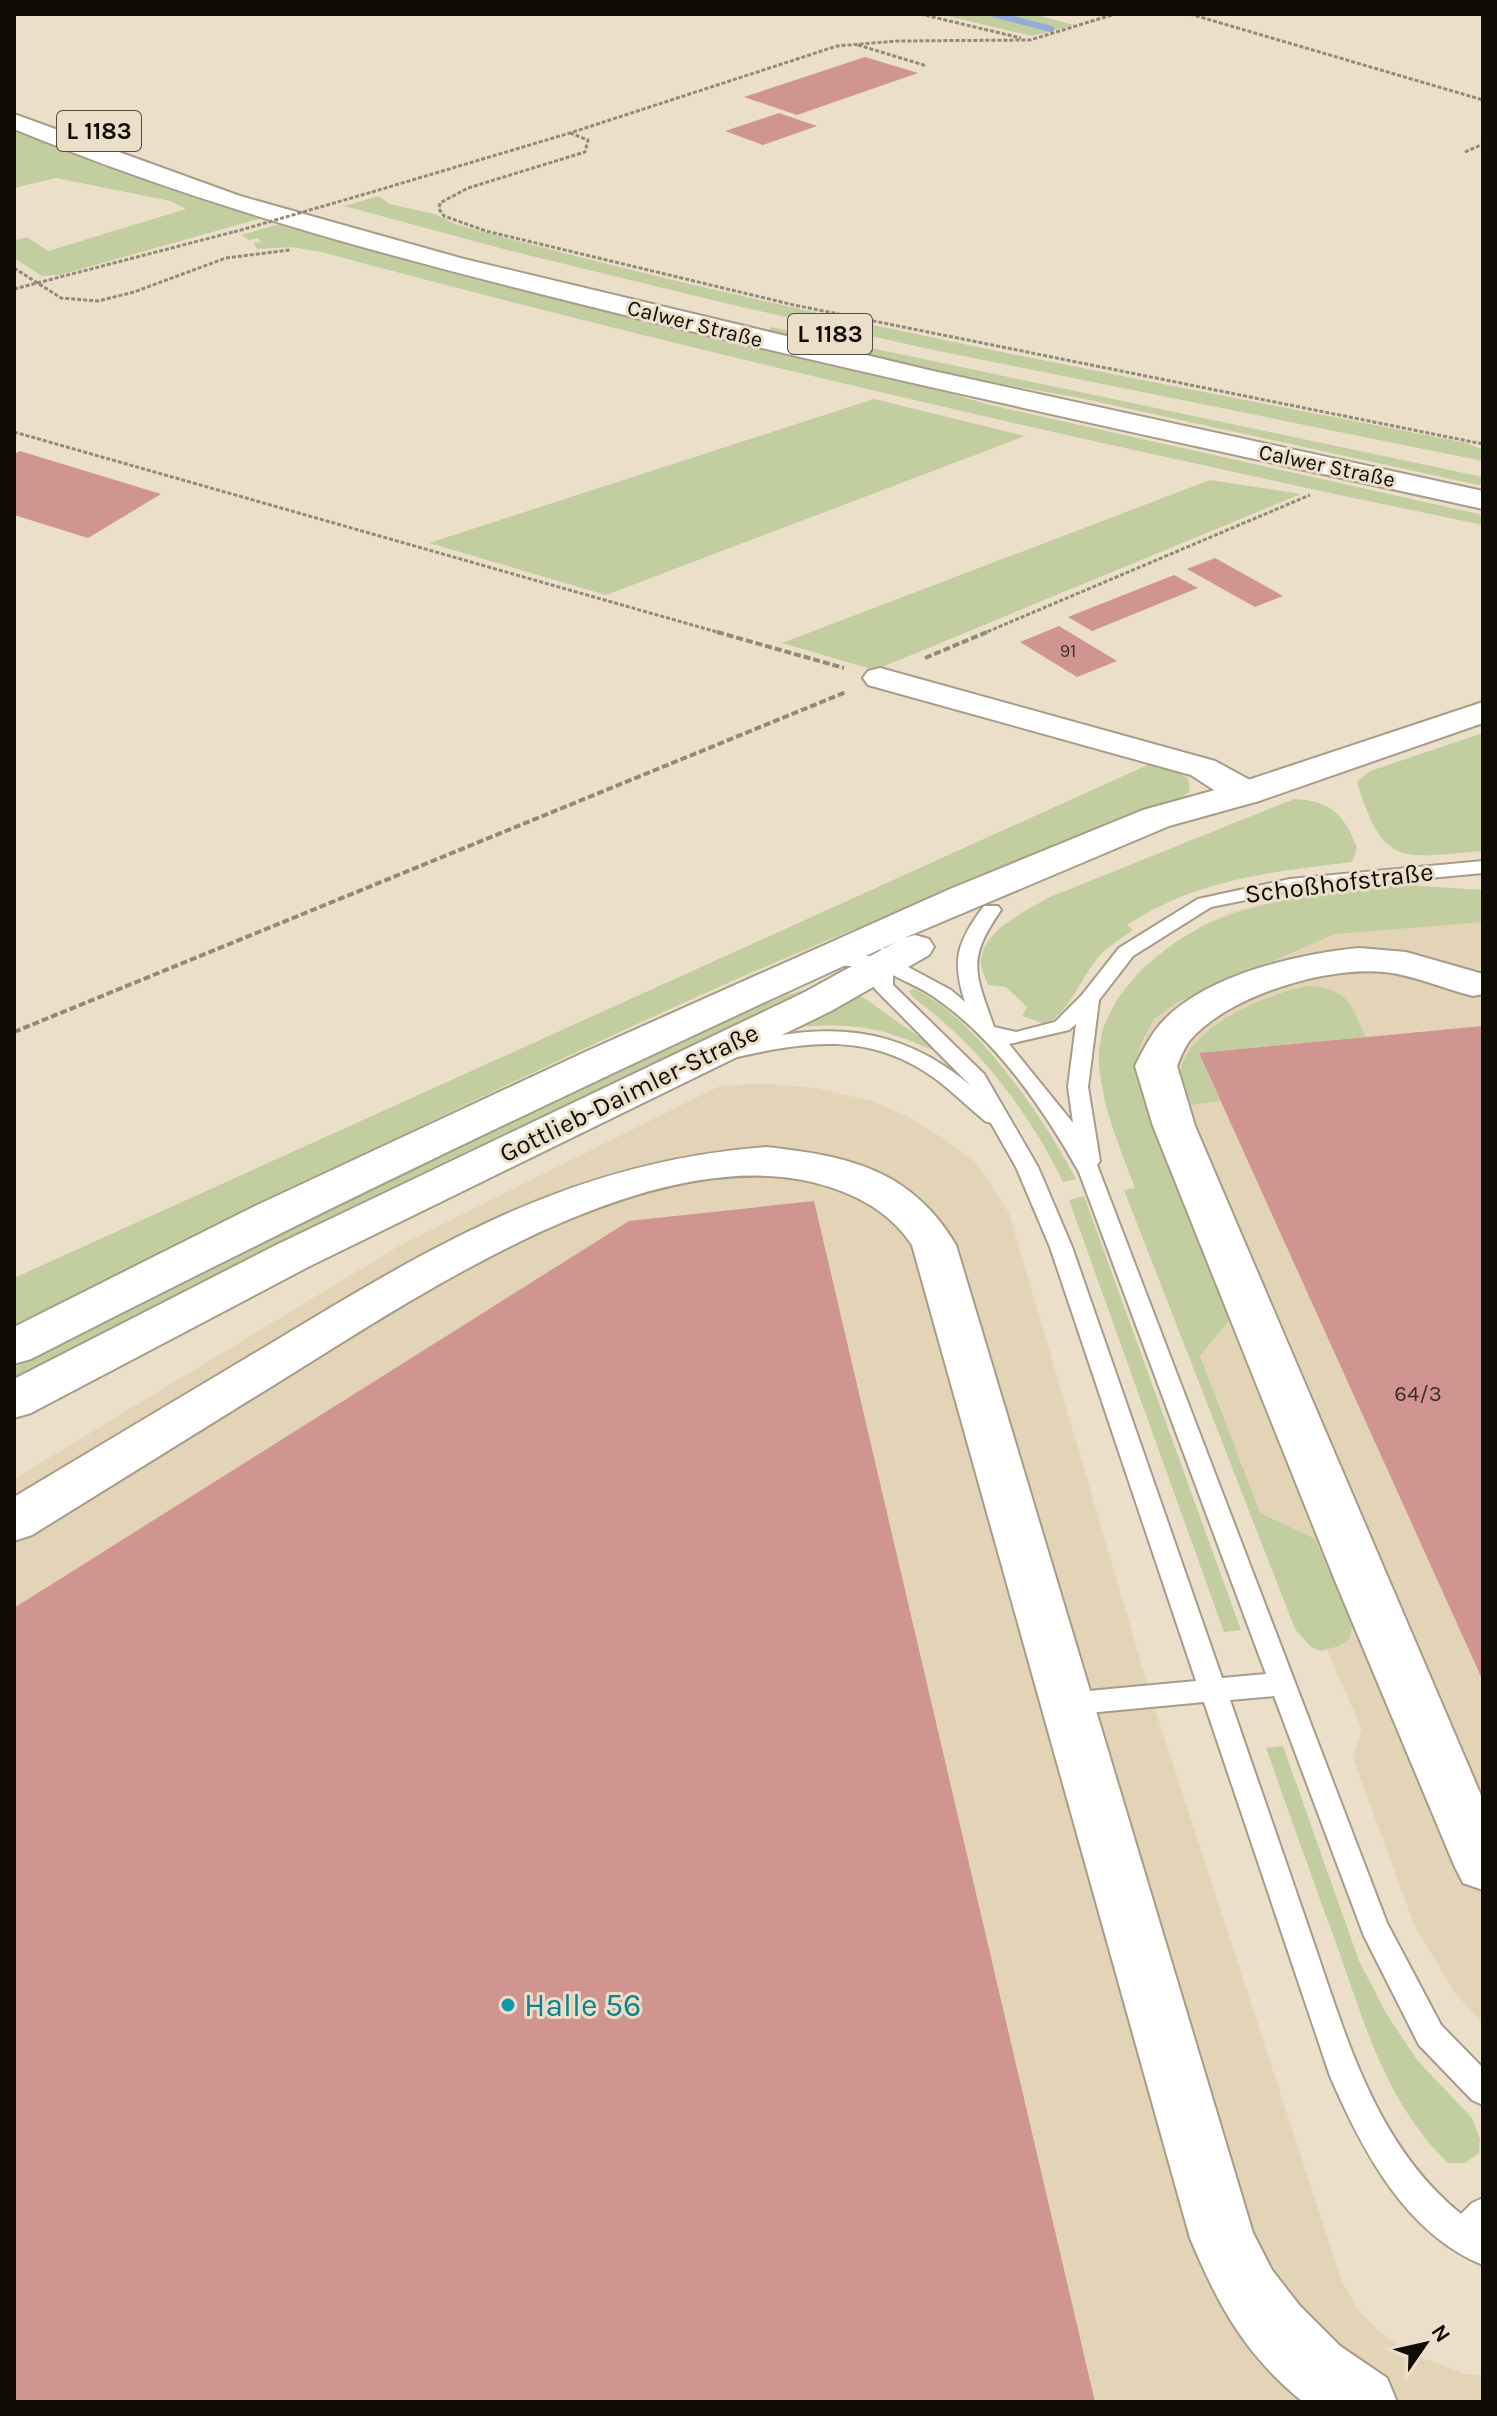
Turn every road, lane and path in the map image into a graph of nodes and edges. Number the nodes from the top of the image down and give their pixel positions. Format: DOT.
graph roads {
  1 [pos="920,14"];
  2 [pos="1115,14"];
  3 [pos="1190,14"];
  4 [pos="1030,40"];
  5 [pos="857,45"];
  6 [pos="927,66"];
  7 [pos="1483,100"];
  8 [pos="51,112"];
  9 [pos="14,121"];
  10 [pos="77,123"];
  11 [pos="570,133"];
  12 [pos="131,144"];
  13 [pos="1483,144"];
  14 [pos="1465,152"];
  15 [pos="293,250"];
  16 [pos="14,268"];
  17 [pos="36,284"];
  18 [pos="14,289"];
  19 [pos="1152,402"];
  20 [pos="14,432"];
  21 [pos="1483,446"];
  22 [pos="1298,491"];
  23 [pos="1483,500"];
  24 [pos="880,678"];
  25 [pos="1483,712"];
  26 [pos="1246,793"];
  27 [pos="1483,867"];
  28 [pos="977,904"];
  29 [pos="822,959"];
  30 [pos="884,962"];
  31 [pos="1473,984"];
  32 [pos="1089,999"];
  33 [pos="14,1032"];
  34 [pos="988,1032"];
  35 [pos="700,1059"];
  36 [pos="1004,1127"];
  37 [pos="1090,1172"];
  38 [pos="14,1347"];
  39 [pos="14,1400"];
  40 [pos="14,1521"];
  41 [pos="1281,1684"];
  42 [pos="1215,1690"];
  43 [pos="1067,1704"];
  44 [pos="1483,1865"];
  45 [pos="1483,2090"];
  46 [pos="1476,2233"];
  47 [pos="1363,2402"];
  1 -- 4 [label="path"];
  2 -- 4 [label="path"];
  3 -- 7 [label="path"];
  4 -- 5 [label="path"];
  5 -- 6 [label="path"];
  5 -- 11 [label="path"];
  8 -- 10 [label="main road, L 1183"];
  9 -- 23 [label="main road, Calwer Straße / L 1183"];
  11 -- 17 [label="path, bridge"];
  11 -- 21 [label="path"];
  12 -- 19 [label="main road, Calwer Straße / L 1183"];
  13 -- 14 [label="path"];
  15 -- 17 [label="path"];
  16 -- 17 [label="path"];
  17 -- 18 [label="path"];
  20 -- 24 [label="path"];
  22 -- 24 [label="path"];
  24 -- 26 [label="main road"];
  24 -- 33 [label="path"];
  25 -- 26 [label="main road, Gottlieb-Daimler-Straße"];
  26 -- 28 [label="main road, Gottlieb-Daimler-Straße"];
  27 -- 32 [label="lane, Schoßhofstraße"];
  28 -- 29 [label="main road, Gottlieb-Daimler-Straße"];
  28 -- 30 [label="main road, Gottlieb-Daimler-Straße"];
  28 -- 34 [label="lane"];
  29 -- 30 [label="lane"];
  29 -- 38 [label="main road, Gottlieb-Daimler-Straße"];
  30 -- 34 [label="lane"];
  30 -- 35 [label="main road, Gottlieb-Daimler-Straße"];
  30 -- 36 [label="lane"];
  31 -- 44 [label="main road"];
  32 -- 34 [label="lane, Schoßhofstraße"];
  32 -- 37 [label="lane"];
  34 -- 37 [label="lane"];
  35 -- 36 [label="lane"];
  35 -- 39 [label="main road, Gottlieb-Daimler-Straße"];
  36 -- 42 [label="lane"];
  37 -- 41 [label="lane"];
  40 -- 43 [label="main road"];
  41 -- 42 [label="lane"];
  41 -- 45 [label="lane"];
  42 -- 43 [label="lane"];
  42 -- 46 [label="lane"];
  43 -- 47 [label="main road"];
}
